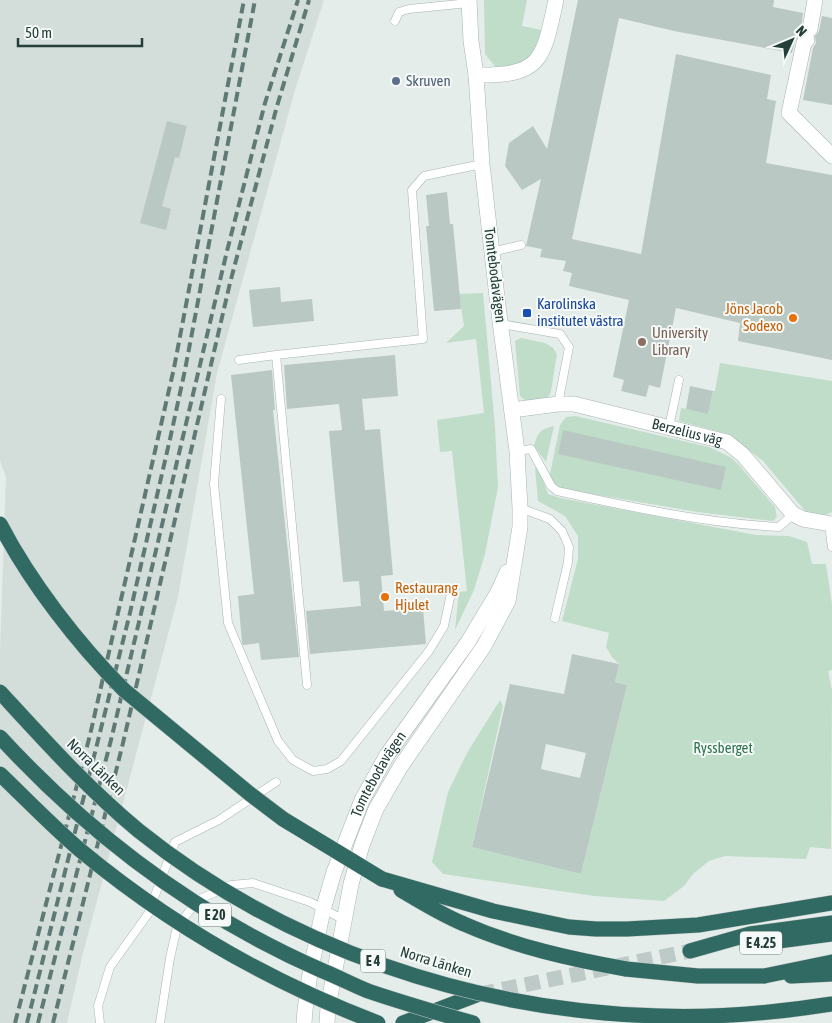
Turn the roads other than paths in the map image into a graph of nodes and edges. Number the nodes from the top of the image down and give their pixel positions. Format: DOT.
graph roads {
  1 [pos="556,0"];
  2 [pos="814,0"];
  3 [pos="469,2"];
  4 [pos="426,3"];
  5 [pos="395,21"];
  6 [pos="476,75"];
  7 [pos="832,156"];
  8 [pos="482,164"];
  9 [pos="521,245"];
  10 [pos="492,252"];
  11 [pos="501,324"];
  12 [pos="276,354"];
  13 [pos="239,360"];
  14 [pos="678,380"];
  15 [pos="220,399"];
  16 [pos="558,404"];
  17 [pos="512,410"];
  18 [pos="669,427"];
  19 [pos="516,451"];
  20 [pos="520,508"];
  21 [pos="793,514"];
  22 [pos="0,524"];
  23 [pos="832,524"];
  24 [pos="832,547"];
  25 [pos="516,550"];
  26 [pos="450,598"];
  27 [pos="556,618"];
  28 [pos="308,685"];
  29 [pos="0,692"];
  30 [pos="0,736"];
  31 [pos="0,774"];
  32 [pos="276,782"];
  33 [pos="382,879"];
  34 [pos="832,903"];
  35 [pos="324,906"];
  36 [pos="344,917"];
  37 [pos="832,923"];
  38 [pos="832,934"];
  39 [pos="832,962"];
  40 [pos="832,974"];
  41 [pos="764,976"];
  42 [pos="479,994"];
  43 [pos="832,1004"];
  44 [pos="100,1023"];
  45 [pos="160,1023"];
  46 [pos="304,1023"];
  47 [pos="327,1023"];
  48 [pos="378,1023"];
  49 [pos="403,1023"];
  50 [pos="473,1023"];
  1 -- 6 [label="street"];
  2 -- 7 [label="street"];
  3 -- 4 [label="lane"];
  3 -- 6 [label="street, Tomtebodavägen"];
  4 -- 5 [label="lane"];
  6 -- 8 [label="street, Tomtebodavägen"];
  8 -- 10 [label="street, Tomtebodavägen"];
  8 -- 12 [label="lane"];
  9 -- 10 [label="lane"];
  10 -- 11 [label="street, Tomtebodavägen"];
  11 -- 16 [label="lane"];
  11 -- 17 [label="street, Tomtebodavägen"];
  12 -- 13 [label="lane"];
  12 -- 28 [label="lane"];
  14 -- 18 [label="lane"];
  15 -- 26 [label="lane"];
  16 -- 17 [label="street, Berzelius väg"];
  16 -- 18 [label="street, Berzelius väg"];
  17 -- 19 [label="street, Tomtebodavägen"];
  18 -- 21 [label="street, Berzelius väg"];
  19 -- 20 [label="street, Tomtebodavägen"];
  19 -- 21 [label="lane"];
  20 -- 25 [label="street, Tomtebodavägen"];
  20 -- 27 [label="lane"];
  21 -- 23 [label="street"];
  22 -- 33 [label="highway, bridge"];
  23 -- 24 [label="lane"];
  25 -- 35 [label="street, Tomtebodavägen"];
  25 -- 36 [label="street, Tomtebodavägen"];
  29 -- 43 [label="highway, Norra Länken / E 4, bridge"];
  30 -- 50 [label="highway, E 20, bridge"];
  31 -- 48 [label="highway, bridge"];
  32 -- 44 [label="lane"];
  33 -- 34 [label="highway"];
  33 -- 41 [label="highway, bridge"];
  35 -- 36 [label="lane"];
  35 -- 45 [label="lane"];
  35 -- 46 [label="street, Tomtebodavägen"];
  36 -- 47 [label="street, Tomtebodavägen, bridge"];
  37 -- 38 [label="highway, E 4.25"];
  39 -- 41 [label="highway"];
  40 -- 41 [label="highway"];
  42 -- 49 [label="highway"];
}
